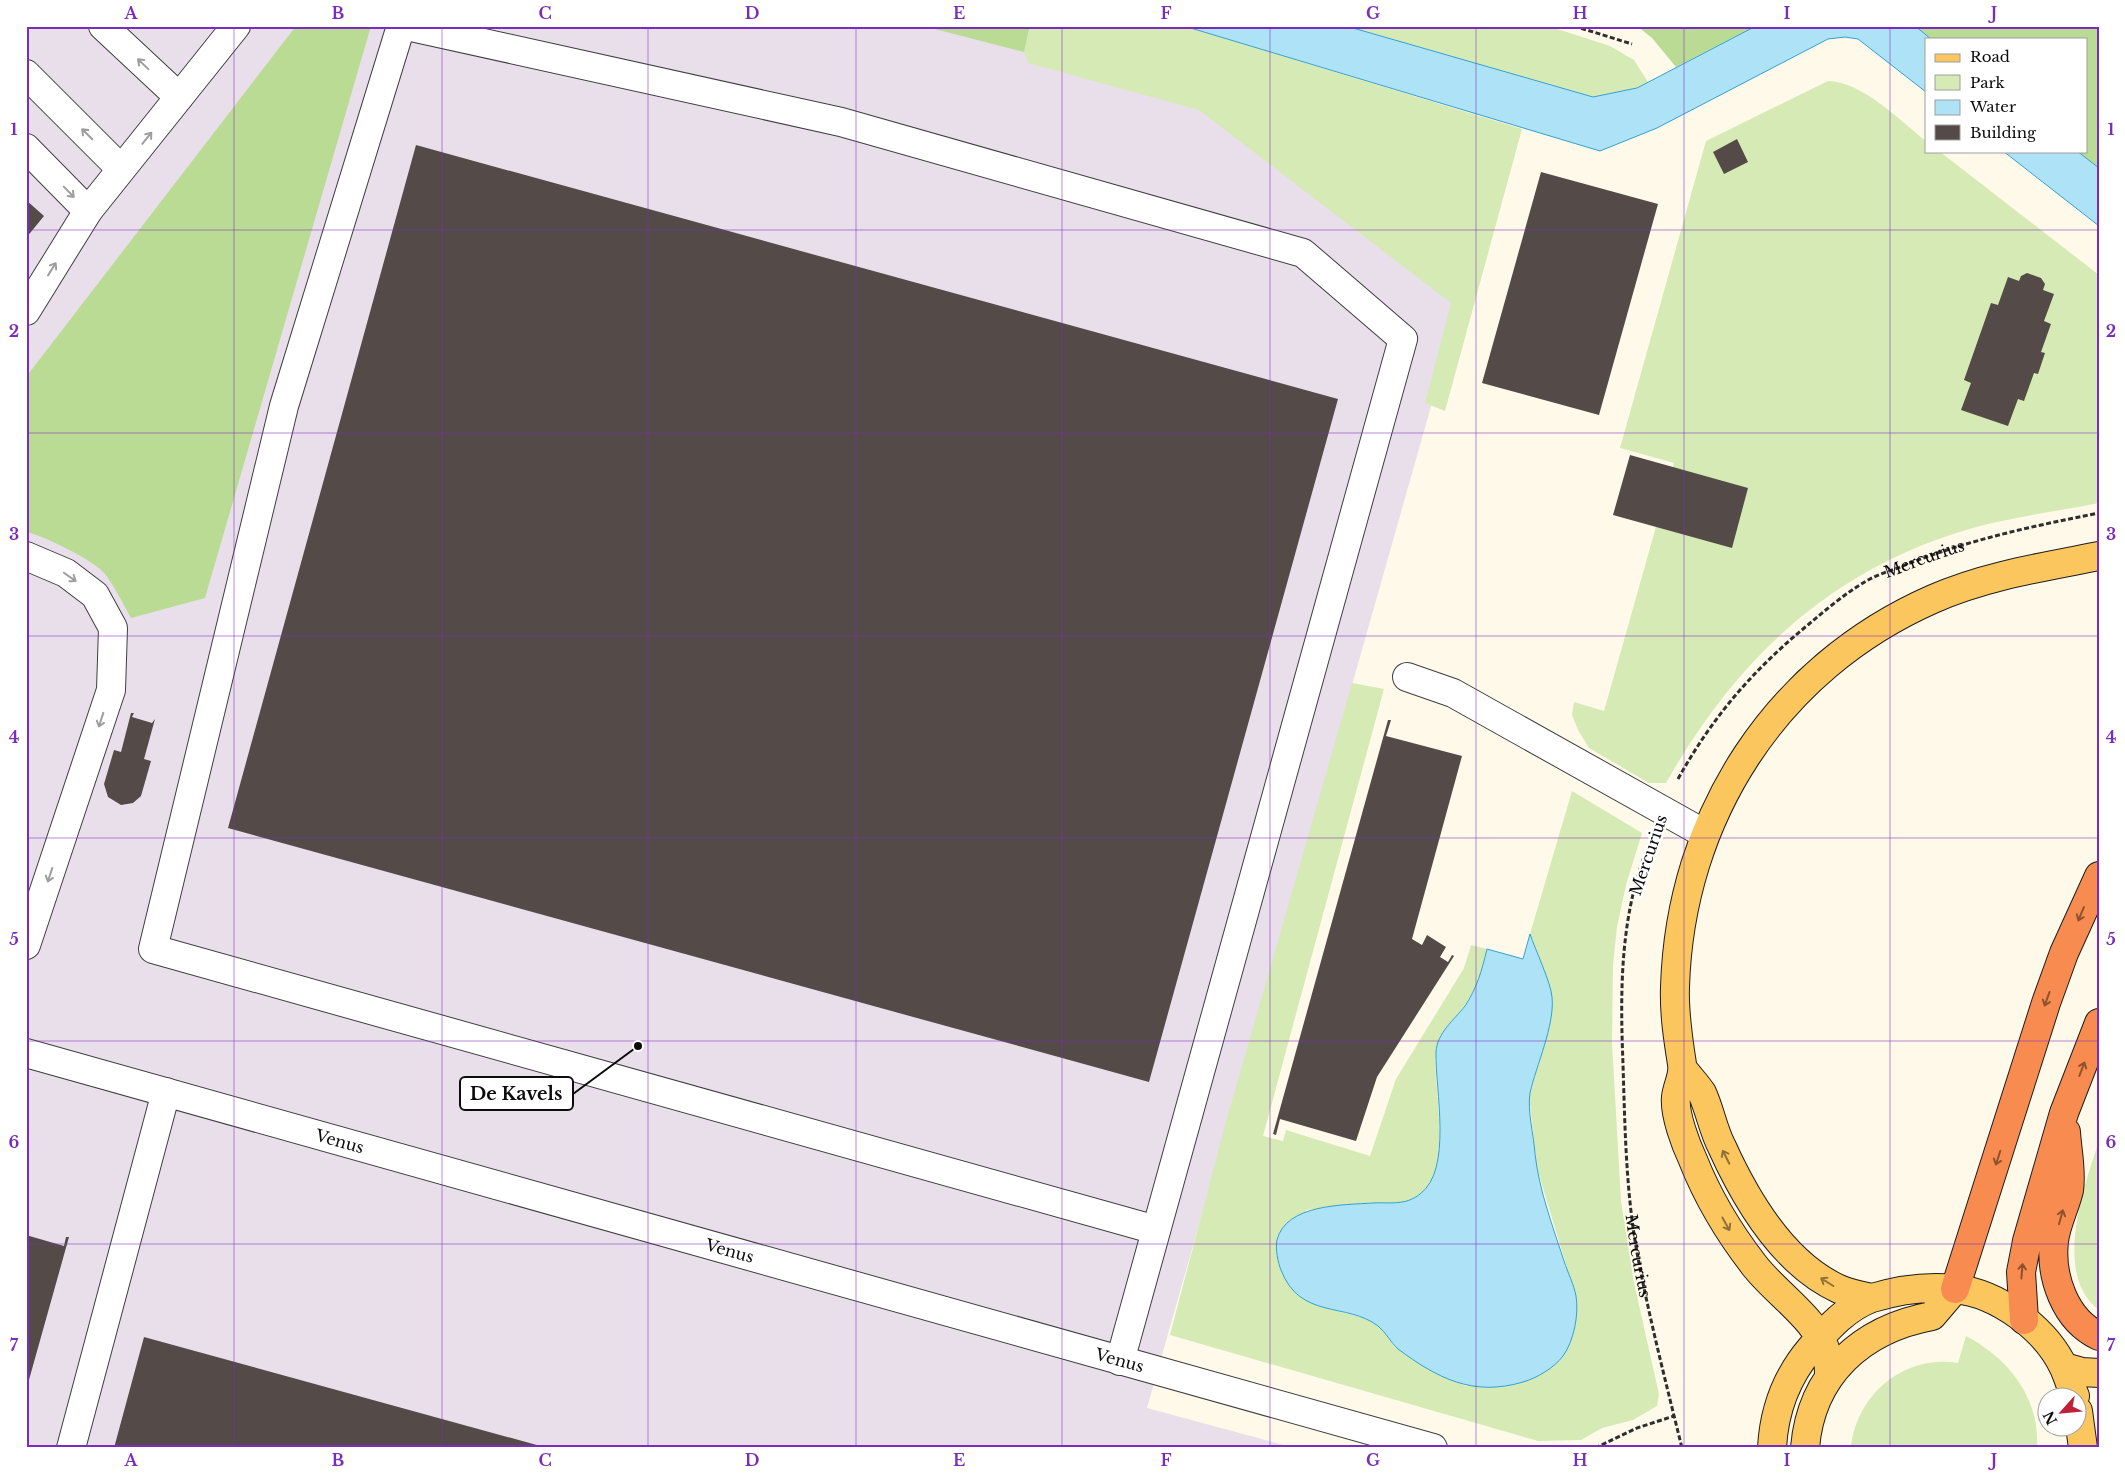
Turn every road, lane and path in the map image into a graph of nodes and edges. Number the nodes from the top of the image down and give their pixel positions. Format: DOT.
graph roads {
  1 [pos="103,26"];
  2 [pos="236,26"];
  3 [pos="401,26"];
  4 [pos="407,26"];
  5 [pos="1574,26"];
  6 [pos="1632,44"];
  7 [pos="26,74"];
  8 [pos="179,97"];
  9 [pos="26,148"];
  10 [pos="121,169"];
  11 [pos="88,211"];
  12 [pos="26,311"];
  13 [pos="2099,513"];
  14 [pos="26,556"];
  15 [pos="2099,556"];
  16 [pos="1406,677"];
  17 [pos="1663,811"];
  18 [pos="1705,834"];
  19 [pos="2099,876"];
  20 [pos="26,945"];
  21 [pos="2099,1024"];
  22 [pos="26,1053"];
  23 [pos="1683,1069"];
  24 [pos="166,1092"];
  25 [pos="2064,1113"];
  26 [pos="1156,1230"];
  27 [pos="1955,1289"];
  28 [pos="1872,1298"];
  29 [pos="2024,1320"];
  30 [pos="2099,1336"];
  31 [pos="1820,1338"];
  32 [pos="1120,1361"];
  33 [pos="2064,1367"];
  34 [pos="2099,1373"];
  35 [pos="1829,1377"];
  36 [pos="2071,1386"];
  37 [pos="1674,1416"];
  38 [pos="2099,1435"];
  39 [pos="1769,1446"];
  40 [pos="71,1448"];
  41 [pos="1433,1448"];
  42 [pos="1595,1448"];
  43 [pos="1682,1448"];
  44 [pos="1805,1448"];
  45 [pos="2088,1448"];
  8 -- 1 [label="street, one-way"];
  2 -- 8 [label="street"];
  3 -- 26 [label="street"];
  4 -- 26 [label="street"];
  5 -- 6 [label="path"];
  10 -- 7 [label="street, one-way"];
  10 -- 8 [label="street, one-way"];
  9 -- 11 [label="street, one-way"];
  10 -- 11 [label="street"];
  12 -- 11 [label="street, one-way"];
  13 -- 17 [label="path, Mercurius"];
  14 -- 20 [label="street, one-way"];
  15 -- 18 [label="main road"];
  16 -- 17 [label="street"];
  17 -- 18 [label="street"];
  17 -- 37 [label="path, Mercurius"];
  18 -- 23 [label="main road"];
  19 -- 27 [label="highway, one-way"];
  25 -- 21 [label="highway, one-way"];
  22 -- 24 [label="street, Venus"];
  28 -- 23 [label="main road, one-way"];
  23 -- 31 [label="main road, one-way"];
  24 -- 32 [label="street, Venus"];
  24 -- 40 [label="street"];
  29 -- 25 [label="highway, one-way"];
  30 -- 25 [label="highway, one-way"];
  26 -- 32 [label="street"];
  27 -- 28 [label="main road"];
  27 -- 29 [label="main road"];
  27 -- 35 [label="main road"];
  28 -- 31 [label="main road"];
  29 -- 33 [label="main road"];
  31 -- 35 [label="main road"];
  31 -- 39 [label="main road"];
  32 -- 41 [label="street, Venus"];
  33 -- 34 [label="main road"];
  33 -- 36 [label="main road"];
  35 -- 44 [label="main road"];
  37 -- 42 [label="path"];
  37 -- 43 [label="path, Mercurius"];
  38 -- 45 [label="main road"];
}
